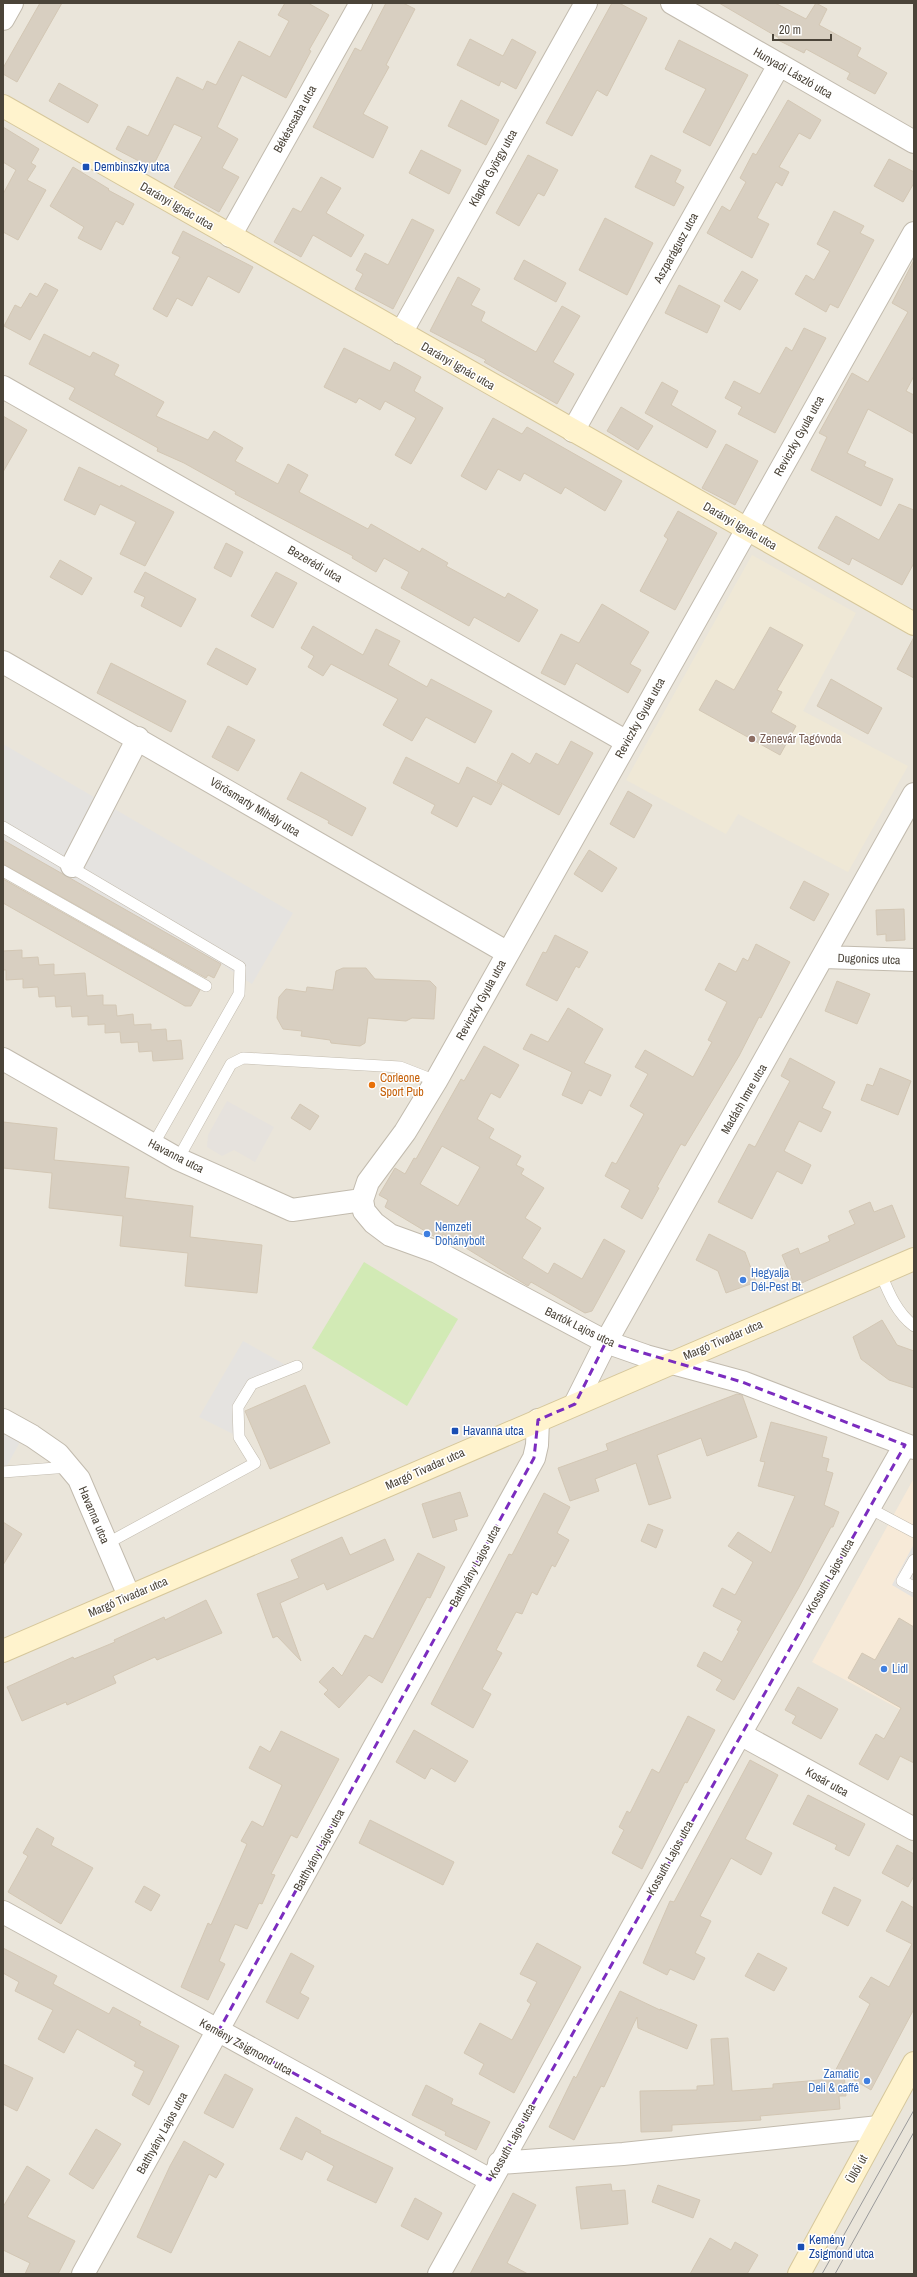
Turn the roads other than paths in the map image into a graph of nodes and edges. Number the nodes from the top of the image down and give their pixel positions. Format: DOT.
graph roads {
  1 [pos="12,3"];
  2 [pos="361,3"];
  3 [pos="586,3"];
  4 [pos="672,3"];
  5 [pos="3,19"];
  6 [pos="779,65"];
  7 [pos="3,106"];
  8 [pos="914,142"];
  9 [pos="914,232"];
  10 [pos="230,236"];
  11 [pos="401,333"];
  12 [pos="3,387"];
  13 [pos="573,431"];
  14 [pos="746,530"];
  15 [pos="914,624"];
  16 [pos="3,662"];
  17 [pos="138,738"];
  18 [pos="627,742"];
  19 [pos="914,794"];
  20 [pos="3,827"];
  21 [pos="72,866"];
  22 [pos="3,871"];
  23 [pos="508,952"];
  24 [pos="824,957"];
  25 [pos="914,960"];
  26 [pos="206,986"];
  27 [pos="3,1059"];
  28 [pos="436,1081"];
  29 [pos="153,1144"];
  30 [pos="178,1159"];
  31 [pos="362,1200"];
  32 [pos="914,1259"];
  33 [pos="881,1274"];
  34 [pos="914,1326"];
  35 [pos="606,1342"];
  36 [pos="672,1362"];
  37 [pos="298,1366"];
  38 [pos="575,1404"];
  39 [pos="3,1420"];
  40 [pos="538,1420"];
  41 [pos="910,1446"];
  42 [pos="69,1467"];
  43 [pos="3,1472"];
  44 [pos="869,1508"];
  45 [pos="914,1532"];
  46 [pos="106,1544"];
  47 [pos="914,1560"];
  48 [pos="914,1587"];
  49 [pos="130,1596"];
  50 [pos="3,1651"];
  51 [pos="740,1734"];
  52 [pos="914,1829"];
  53 [pos="3,1912"];
  54 [pos="218,2032"];
  55 [pos="914,2063"];
  56 [pos="879,2128"];
  57 [pos="495,2172"];
  58 [pos="83,2274"];
  59 [pos="439,2274"];
  60 [pos="799,2274"];
  1 -- 5 [label="street"];
  2 -- 10 [label="street, Békéscsaba utca"];
  3 -- 11 [label="street, Klapka György utca"];
  4 -- 6 [label="street, Hunyadi László utca"];
  6 -- 8 [label="street, Hunyadi László utca"];
  6 -- 13 [label="street, Aszparágusz utca"];
  7 -- 10 [label="street, Darányi Ignác utca"];
  9 -- 14 [label="street, Reviczky Gyula utca"];
  10 -- 11 [label="street, Darányi Ignác utca"];
  11 -- 13 [label="street, Darányi Ignác utca"];
  12 -- 18 [label="street, Bezerédi utca"];
  13 -- 14 [label="street, Darányi Ignác utca"];
  14 -- 15 [label="street, Darányi Ignác utca"];
  14 -- 18 [label="street, Reviczky Gyula utca"];
  16 -- 17 [label="street, Vörösmarty Mihály utca"];
  17 -- 21 [label="street"];
  17 -- 23 [label="street, Vörösmarty Mihály utca"];
  18 -- 23 [label="street, Reviczky Gyula utca"];
  19 -- 24 [label="street, Madách Imre utca"];
  20 -- 21 [label="lane"];
  21 -- 29 [label="lane"];
  22 -- 26 [label="lane"];
  23 -- 28 [label="street, Reviczky Gyula utca"];
  24 -- 25 [label="street, Dugonics utca"];
  24 -- 35 [label="street, Madách Imre utca"];
  27 -- 29 [label="street, Havanna utca"];
  28 -- 30 [label="lane"];
  28 -- 31 [label="street, Reviczky Gyula utca"];
  29 -- 30 [label="street, Havanna utca"];
  30 -- 31 [label="street, Havanna utca"];
  31 -- 35 [label="street, Bartók Lajos utca"];
  32 -- 33 [label="street, Margó Tivadar utca"];
  33 -- 34 [label="lane"];
  33 -- 36 [label="street, Margó Tivadar utca"];
  35 -- 36 [label="street, Bartók Lajos utca"];
  35 -- 38 [label="street, Madách Imre utca"];
  36 -- 38 [label="street, Margó Tivadar utca"];
  36 -- 41 [label="street, Bartók Lajos utca"];
  37 -- 46 [label="lane"];
  38 -- 40 [label="street, Margó Tivadar utca"];
  39 -- 42 [label="street, Havanna utca"];
  40 -- 49 [label="street, Margó Tivadar utca"];
  40 -- 54 [label="street, Batthyány Lajos utca"];
  41 -- 44 [label="street, Kossuth Lajos utca"];
  42 -- 43 [label="lane"];
  42 -- 46 [label="street, Havanna utca"];
  44 -- 45 [label="lane"];
  44 -- 51 [label="street, Kossuth Lajos utca"];
  46 -- 49 [label="street, Havanna utca"];
  47 -- 48 [label="lane"];
  49 -- 50 [label="street, Margó Tivadar utca"];
  51 -- 52 [label="street, Kosár utca"];
  51 -- 57 [label="street, Kossuth Lajos utca"];
  53 -- 54 [label="street, Kemény Zsigmond utca"];
  54 -- 57 [label="street, Kemény Zsigmond utca"];
  54 -- 58 [label="street, Batthyány Lajos utca"];
  55 -- 56 [label="street, Üllői út"];
  56 -- 57 [label="street"];
  56 -- 60 [label="street, Üllői út"];
  57 -- 59 [label="street, Kossuth Lajos utca"];
}
